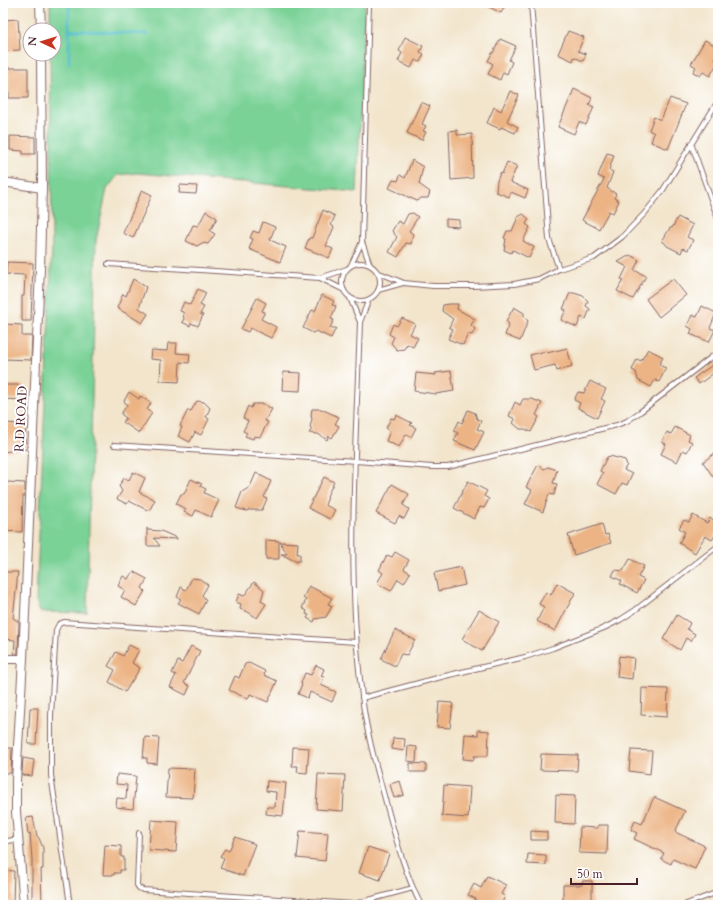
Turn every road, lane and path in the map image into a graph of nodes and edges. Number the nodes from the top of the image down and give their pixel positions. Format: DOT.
graph roads {
  1 [pos="40,3"];
  2 [pos="370,3"];
  3 [pos="531,3"];
  4 [pos="41,22"];
  5 [pos="41,62"];
  6 [pos="718,101"];
  7 [pos="691,143"];
  8 [pos="3,182"];
  9 [pos="42,188"];
  10 [pos="718,219"];
  11 [pos="362,242"];
  12 [pos="108,264"];
  13 [pos="370,265"];
  14 [pos="351,266"];
  15 [pos="347,269"];
  16 [pos="559,269"];
  17 [pos="377,272"];
  18 [pos="320,278"];
  19 [pos="404,283"];
  20 [pos="344,290"];
  21 [pos="378,290"];
  22 [pos="350,297"];
  23 [pos="369,299"];
  24 [pos="360,322"];
  25 [pos="718,352"];
  26 [pos="114,445"];
  27 [pos="356,461"];
  28 [pos="718,546"];
  29 [pos="356,642"];
  30 [pos="3,659"];
  31 [pos="23,659"];
  32 [pos="362,698"];
  33 [pos="139,833"];
  34 [pos="19,839"];
  35 [pos="3,842"];
  36 [pos="413,888"];
  37 [pos="718,892"];
  38 [pos="24,905"];
  39 [pos="70,905"];
  40 [pos="354,905"];
  41 [pos="421,905"];
  42 [pos="684,905"];
  1 -- 4 [label="street"];
  2 -- 11 [label="lane"];
  3 -- 16 [label="lane"];
  5 -- 9 [label="street, R.D ROAD"];
  6 -- 7 [label="lane"];
  7 -- 10 [label="lane"];
  7 -- 16 [label="lane"];
  8 -- 9 [label="street"];
  9 -- 31 [label="street, R.D ROAD"];
  11 -- 13 [label="lane"];
  11 -- 14 [label="lane"];
  12 -- 18 [label="lane"];
  13 -- 14 [label="lane"];
  13 -- 17 [label="lane"];
  14 -- 15 [label="lane"];
  15 -- 18 [label="lane"];
  15 -- 20 [label="lane"];
  16 -- 19 [label="lane"];
  17 -- 19 [label="lane"];
  17 -- 21 [label="lane"];
  18 -- 20 [label="lane"];
  19 -- 21 [label="lane"];
  20 -- 22 [label="lane"];
  21 -- 23 [label="lane"];
  22 -- 23 [label="lane"];
  22 -- 24 [label="lane"];
  23 -- 24 [label="lane"];
  24 -- 27 [label="lane"];
  25 -- 27 [label="lane"];
  26 -- 27 [label="lane"];
  27 -- 29 [label="lane"];
  28 -- 32 [label="lane"];
  29 -- 32 [label="lane"];
  29 -- 39 [label="lane"];
  30 -- 31 [label="street"];
  31 -- 34 [label="street, R.D ROAD"];
  32 -- 36 [label="lane"];
  33 -- 40 [label="lane"];
  34 -- 35 [label="lane"];
  34 -- 38 [label="street, R.D ROAD"];
  36 -- 40 [label="lane"];
  36 -- 41 [label="lane"];
  37 -- 42 [label="lane"];
}
